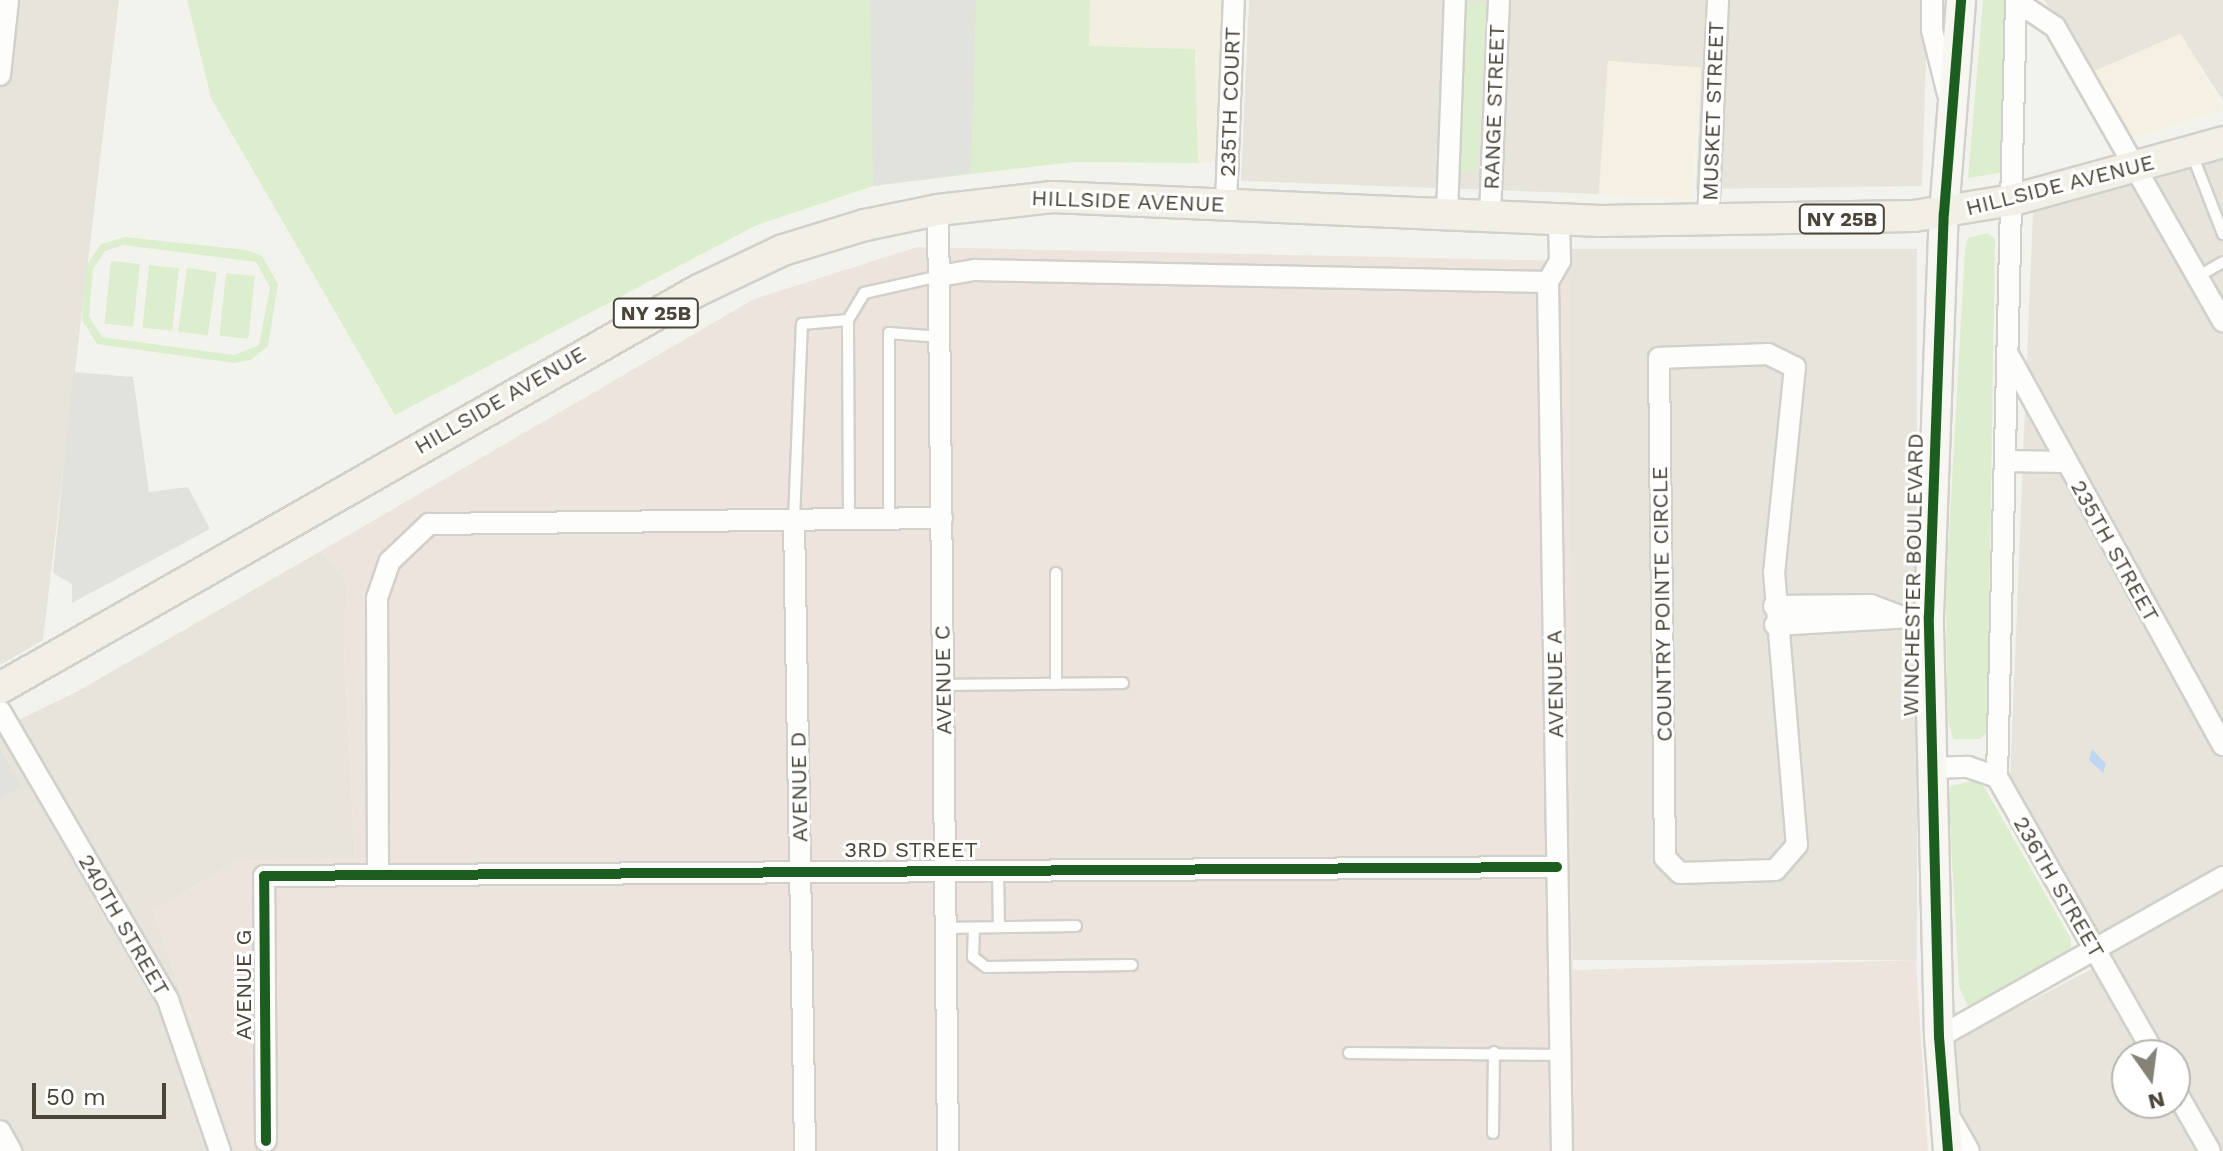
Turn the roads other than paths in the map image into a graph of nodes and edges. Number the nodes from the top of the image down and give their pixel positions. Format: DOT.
graph roads {
  1 [pos="8,0"];
  2 [pos="1234,0"];
  3 [pos="1455,0"];
  4 [pos="1499,0"];
  5 [pos="1718,0"];
  6 [pos="1932,0"];
  7 [pos="1961,0"];
  8 [pos="2016,0"];
  9 [pos="0,75"];
  10 [pos="1951,104"];
  11 [pos="2223,142"];
  12 [pos="2192,152"];
  13 [pos="2135,167"];
  14 [pos="2013,200"];
  15 [pos="1226,204"];
  16 [pos="938,210"];
  17 [pos="1944,213"];
  18 [pos="1447,214"];
  19 [pos="1490,215"];
  20 [pos="1559,220"];
  21 [pos="1708,221"];
  22 [pos="2223,234"];
  23 [pos="2223,262"];
  24 [pos="940,276"];
  25 [pos="2197,277"];
  26 [pos="1548,282"];
  27 [pos="848,320"];
  28 [pos="2223,322"];
  29 [pos="940,337"];
  30 [pos="2008,356"];
  31 [pos="2005,461"];
  32 [pos="2065,462"];
  33 [pos="942,518"];
  34 [pos="849,519"];
  35 [pos="889,519"];
  36 [pos="794,520"];
  37 [pos="1056,573"];
  38 [pos="1774,616"];
  39 [pos="1929,616"];
  40 [pos="1123,683"];
  41 [pos="1056,684"];
  42 [pos="943,685"];
  43 [pos="0,688"];
  44 [pos="0,711"];
  45 [pos="2223,745"];
  46 [pos="1932,768"];
  47 [pos="1997,777"];
  48 [pos="1557,867"];
  49 [pos="945,870"];
  50 [pos="998,870"];
  51 [pos="800,871"];
  52 [pos="378,873"];
  53 [pos="264,876"];
  54 [pos="2223,877"];
  55 [pos="1076,926"];
  56 [pos="999,927"];
  57 [pos="946,928"];
  58 [pos="974,928"];
  59 [pos="2094,949"];
  60 [pos="1132,965"];
  61 [pos="1939,1037"];
  62 [pos="2146,1039"];
  63 [pos="1494,1052"];
  64 [pos="1349,1053"];
  65 [pos="1561,1055"];
  66 [pos="1944,1108"];
  67 [pos="2191,1118"];
  68 [pos="0,1131"];
  69 [pos="1493,1133"];
  70 [pos="266,1141"];
  71 [pos="11,1151"];
  72 [pos="220,1151"];
  73 [pos="805,1151"];
  74 [pos="948,1151"];
  75 [pos="1562,1151"];
  76 [pos="1948,1151"];
  77 [pos="1969,1151"];
  78 [pos="2210,1151"];
  1 -- 9 [label="street"];
  2 -- 15 [label="street, 235TH COURT"];
  3 -- 18 [label="street, RANGE STREET"];
  4 -- 19 [label="street, RANGE STREET"];
  5 -- 21 [label="street, MUSKET STREET"];
  6 -- 10 [label="street, WINCHESTER BOULEVARD"];
  7 -- 10 [label="main road, WINCHESTER BOULEVARD"];
  8 -- 13 [label="street"];
  8 -- 14 [label="street"];
  10 -- 17 [label="main road, WINCHESTER BOULEVARD"];
  11 -- 12 [label="main road, HILLSIDE AVENUE / NY 25B"];
  12 -- 13 [label="main road, HILLSIDE AVENUE / NY 25B"];
  12 -- 22 [label="lane"];
  13 -- 14 [label="main road, HILLSIDE AVENUE / NY 25B"];
  13 -- 25 [label="street"];
  14 -- 17 [label="main road, HILLSIDE AVENUE / NY 25B"];
  14 -- 30 [label="street"];
  15 -- 16 [label="main road, HILLSIDE AVENUE / NY 25B"];
  15 -- 18 [label="main road, HILLSIDE AVENUE / NY 25B"];
  16 -- 24 [label="street, AVENUE C"];
  16 -- 43 [label="main road, HILLSIDE AVENUE / NY 25B"];
  17 -- 21 [label="main road, HILLSIDE AVENUE / NY 25B"];
  17 -- 39 [label="main road, WINCHESTER BOULEVARD"];
  18 -- 19 [label="main road, HILLSIDE AVENUE / NY 25B"];
  19 -- 20 [label="main road, HILLSIDE AVENUE / NY 25B"];
  20 -- 21 [label="main road, HILLSIDE AVENUE / NY 25B"];
  20 -- 26 [label="street, AVENUE A"];
  23 -- 25 [label="lane"];
  24 -- 26 [label="street"];
  24 -- 27 [label="lane"];
  24 -- 29 [label="street, AVENUE C"];
  25 -- 28 [label="street"];
  26 -- 48 [label="street, AVENUE A"];
  27 -- 34 [label="lane"];
  27 -- 36 [label="lane"];
  29 -- 33 [label="street, AVENUE C"];
  29 -- 35 [label="lane"];
  30 -- 31 [label="street"];
  30 -- 32 [label="street, 235TH STREET"];
  31 -- 32 [label="street"];
  31 -- 47 [label="street"];
  32 -- 45 [label="street, 235TH STREET"];
  33 -- 35 [label="street"];
  33 -- 42 [label="street, AVENUE C"];
  34 -- 35 [label="street"];
  34 -- 36 [label="street"];
  36 -- 51 [label="street, AVENUE D"];
  36 -- 52 [label="street"];
  37 -- 41 [label="lane"];
  38 -- 38 [label="street, COUNTRY POINTE CIRCLE"];
  38 -- 39 [label="street"];
  39 -- 46 [label="main road, WINCHESTER BOULEVARD"];
  40 -- 41 [label="lane"];
  41 -- 42 [label="lane"];
  42 -- 49 [label="street, AVENUE C"];
  44 -- 72 [label="street, 240TH STREET"];
  46 -- 47 [label="street"];
  46 -- 61 [label="main road, WINCHESTER BOULEVARD"];
  47 -- 59 [label="street, 236TH STREET"];
  48 -- 50 [label="street, 3RD STREET"];
  48 -- 65 [label="street, AVENUE A"];
  49 -- 50 [label="street, 3RD STREET"];
  49 -- 51 [label="street, 3RD STREET"];
  49 -- 57 [label="street, AVENUE C"];
  50 -- 56 [label="lane"];
  51 -- 52 [label="street, 3RD STREET"];
  51 -- 73 [label="street, AVENUE D"];
  52 -- 53 [label="street, 3RD STREET"];
  53 -- 70 [label="street, AVENUE G"];
  54 -- 59 [label="street"];
  55 -- 56 [label="lane"];
  56 -- 58 [label="lane"];
  57 -- 58 [label="lane"];
  57 -- 74 [label="street, AVENUE C"];
  58 -- 60 [label="lane"];
  59 -- 61 [label="street"];
  59 -- 62 [label="street, 236TH STREET"];
  61 -- 66 [label="main road, WINCHESTER BOULEVARD"];
  63 -- 64 [label="lane"];
  63 -- 65 [label="lane"];
  63 -- 69 [label="lane"];
  65 -- 75 [label="street, AVENUE A"];
  66 -- 76 [label="main road, WINCHESTER BOULEVARD"];
  66 -- 77 [label="street"];
  67 -- 78 [label="street"];
  68 -- 71 [label="street"];
}
